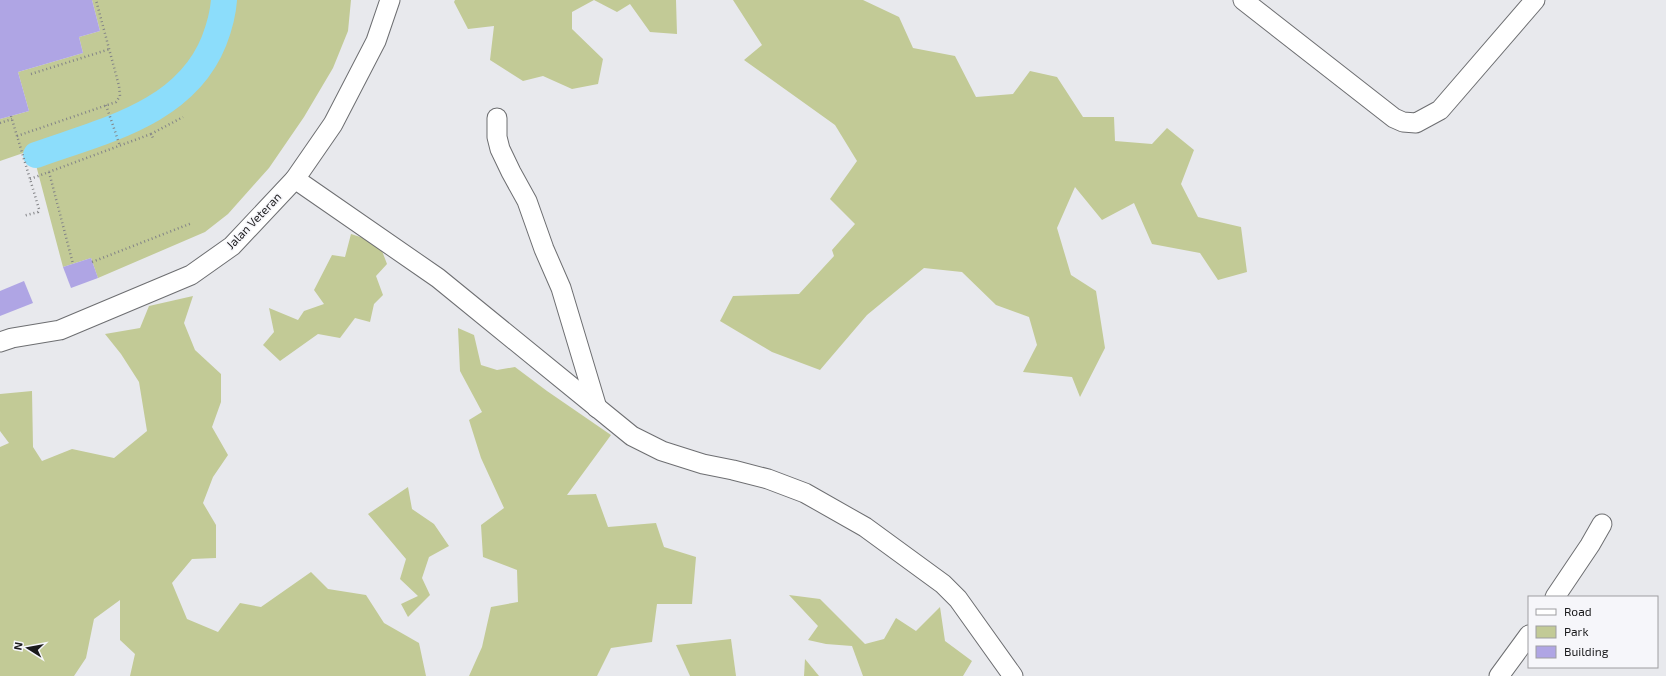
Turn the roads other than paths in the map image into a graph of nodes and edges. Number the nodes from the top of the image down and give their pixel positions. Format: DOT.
graph roads {
  1 [pos="390,0"];
  2 [pos="1243,0"];
  3 [pos="1535,0"];
  4 [pos="497,118"];
  5 [pos="295,179"];
  6 [pos="0,342"];
  7 [pos="597,408"];
  8 [pos="1602,524"];
  9 [pos="1556,596"];
  10 [pos="1528,636"];
  11 [pos="1013,676"];
  12 [pos="1499,676"];
  1 -- 5 [label="street, Jalan Veteran"];
  2 -- 3 [label="street"];
  4 -- 7 [label="street"];
  5 -- 6 [label="street, Jalan Veteran"];
  5 -- 7 [label="street"];
  7 -- 11 [label="street"];
  8 -- 9 [label="street"];
  10 -- 12 [label="street"];
}
